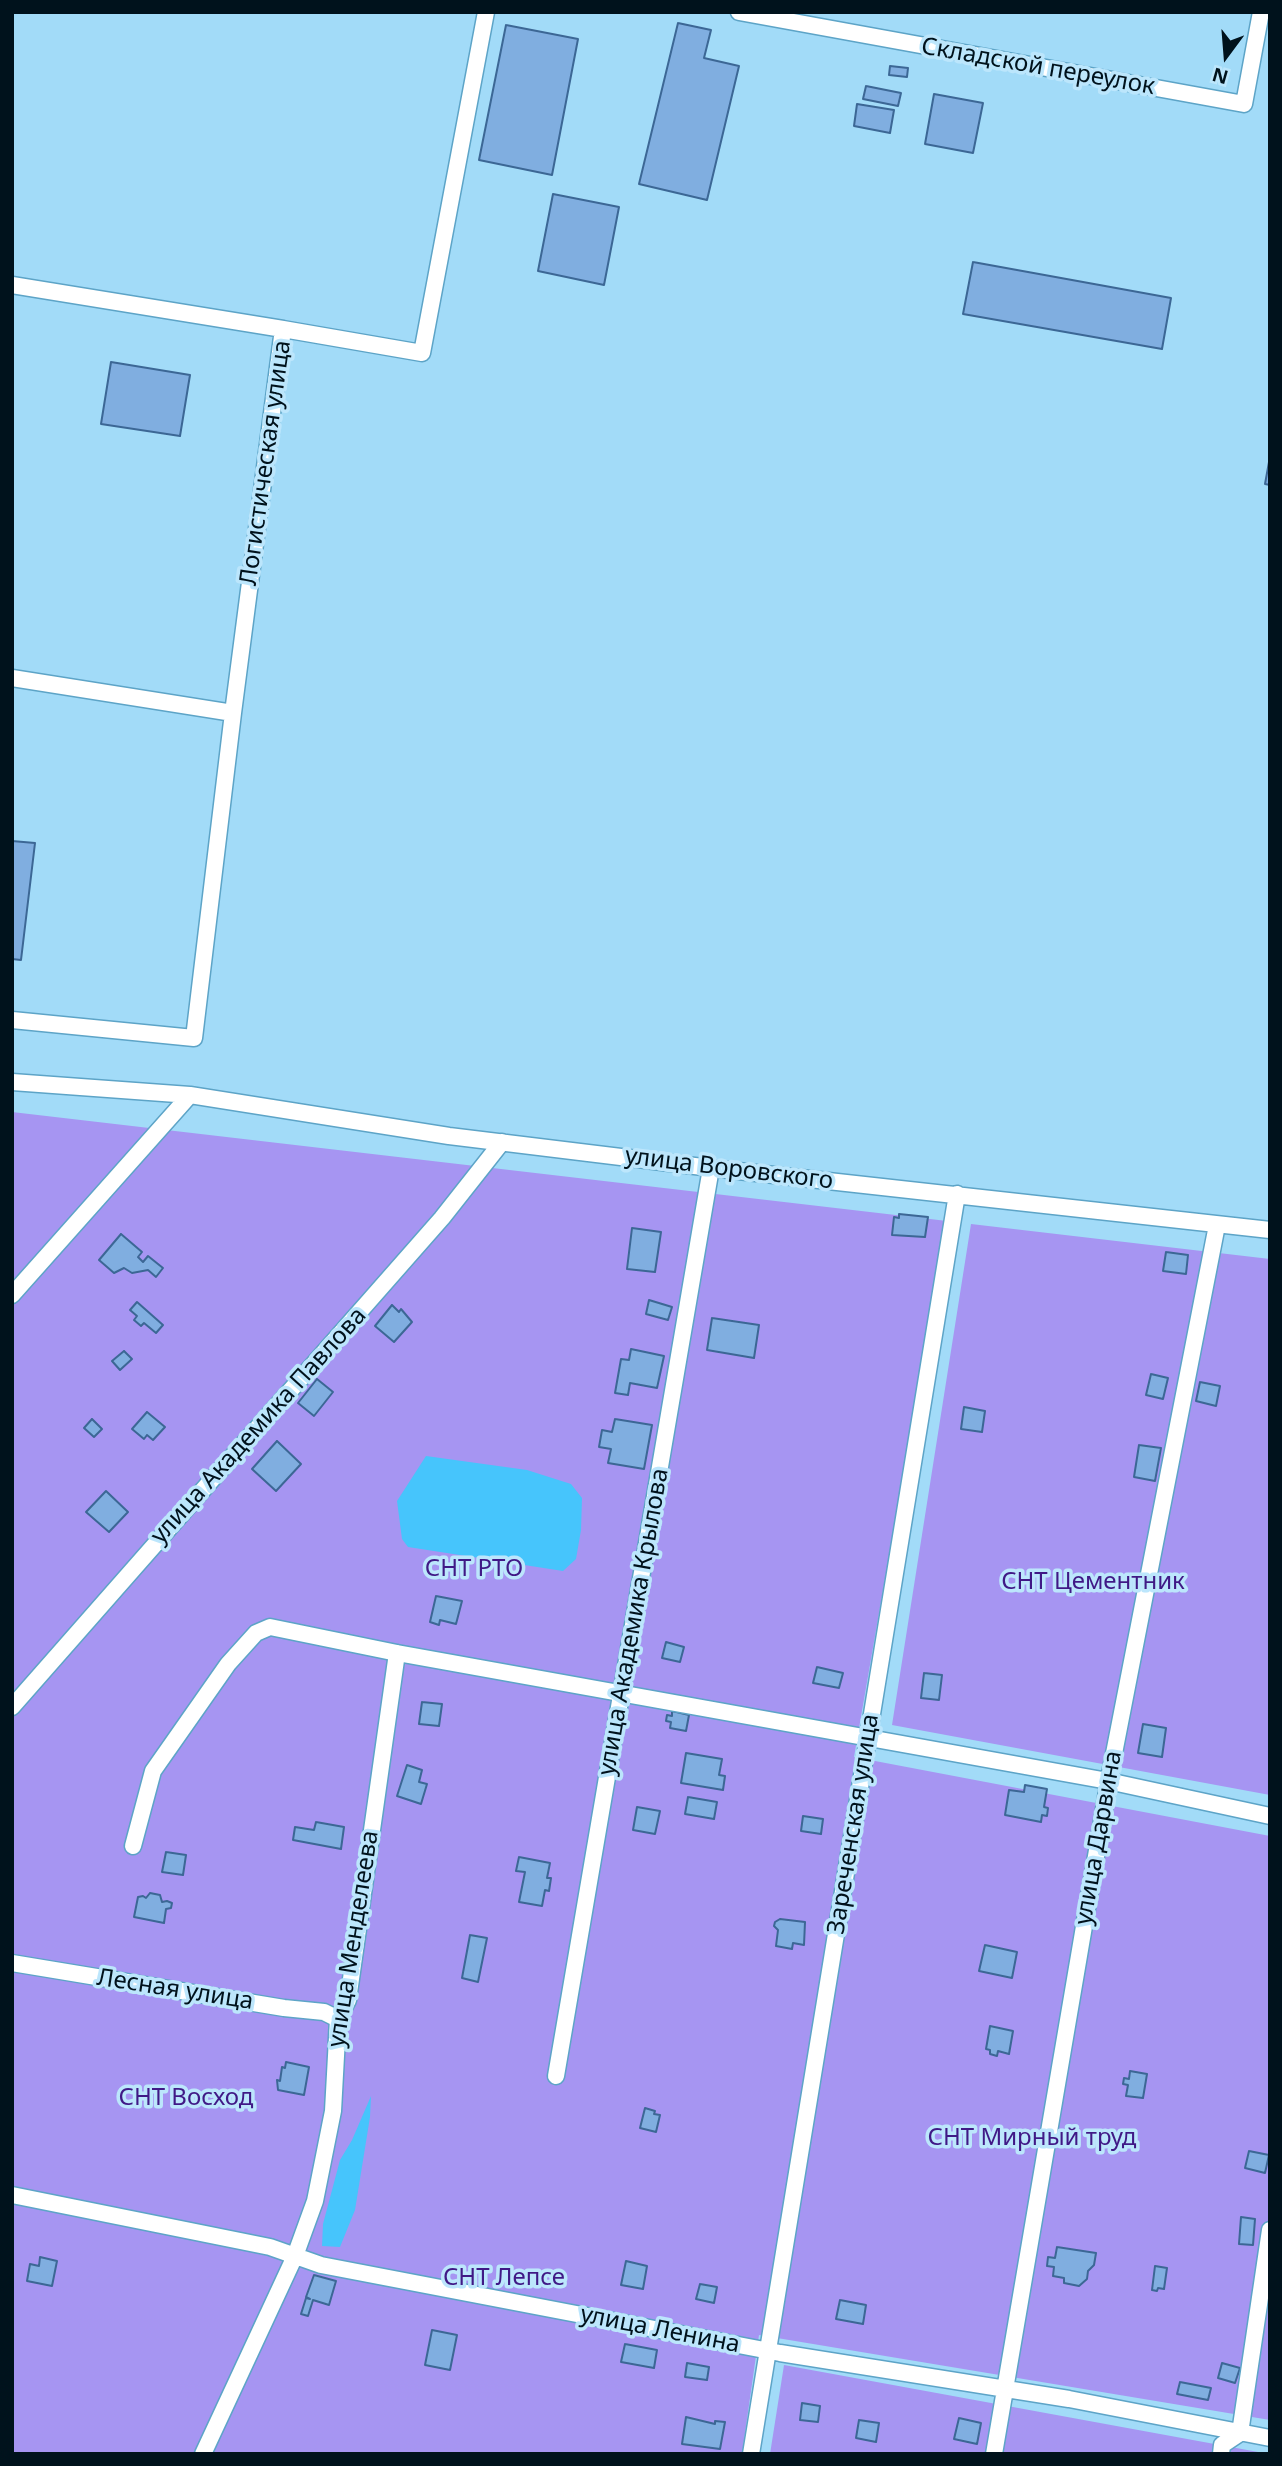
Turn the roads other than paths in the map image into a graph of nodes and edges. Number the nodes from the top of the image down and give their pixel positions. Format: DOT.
graph roads {
  1 [pos="486,12"];
  2 [pos="739,12"];
  3 [pos="1261,12"];
  4 [pos="12,285"];
  5 [pos="284,329"];
  6 [pos="12,678"];
  7 [pos="233,713"];
  8 [pos="12,1020"];
  9 [pos="12,1082"];
  10 [pos="190,1095"];
  11 [pos="502,1142"];
  12 [pos="711,1168"];
  13 [pos="957,1194"];
  14 [pos="1217,1225"];
  15 [pos="1270,1230"];
  16 [pos="12,1295"];
  17 [pos="397,1653"];
  18 [pos="622,1693"];
  19 [pos="12,1707"];
  20 [pos="868,1738"];
  21 [pos="1108,1782"];
  22 [pos="1270,1816"];
  23 [pos="133,1846"];
  24 [pos="12,1963"];
  25 [pos="338,2019"];
  26 [pos="556,2076"];
  27 [pos="12,2195"];
  28 [pos="1270,2230"];
  29 [pos="295,2256"];
  30 [pos="768,2351"];
  31 [pos="1004,2389"];
  32 [pos="1240,2433"];
  33 [pos="1270,2438"];
  34 [pos="203,2454"];
  35 [pos="751,2454"];
  36 [pos="994,2454"];
  37 [pos="1221,2454"];
  1 -- 5 [label="street, Логистическая улица"];
  2 -- 3 [label="street, Складской переулок"];
  4 -- 5 [label="street"];
  5 -- 7 [label="street, Логистическая улица"];
  6 -- 7 [label="street"];
  7 -- 8 [label="street, Логистическая улица"];
  9 -- 10 [label="street, улица Воровского"];
  10 -- 11 [label="street, улица Воровского"];
  10 -- 16 [label="street"];
  11 -- 12 [label="street, улица Воровского"];
  11 -- 19 [label="street, улица Академика Павлова"];
  12 -- 13 [label="street, улица Воровского"];
  12 -- 18 [label="street, улица Академика Крылова"];
  13 -- 14 [label="street, улица Воровского"];
  13 -- 20 [label="street, Зареченская улица"];
  14 -- 15 [label="street, улица Воровского"];
  14 -- 21 [label="street, улица Дарвина"];
  17 -- 18 [label="street"];
  17 -- 23 [label="street"];
  17 -- 25 [label="street, улица Менделеева"];
  18 -- 20 [label="street"];
  18 -- 26 [label="street, улица Академика Крылова"];
  20 -- 21 [label="street"];
  20 -- 30 [label="street, Зареченская улица"];
  21 -- 22 [label="street"];
  21 -- 31 [label="street, улица Дарвина"];
  24 -- 25 [label="street, Лесная улица"];
  25 -- 29 [label="street, улица Менделеева"];
  27 -- 29 [label="street, улица Ленина"];
  28 -- 32 [label="street"];
  29 -- 30 [label="street, улица Ленина"];
  29 -- 34 [label="street, улица Менделеева"];
  30 -- 31 [label="street, улица Ленина"];
  30 -- 35 [label="street, Зареченская улица"];
  31 -- 32 [label="street, улица Ленина"];
  31 -- 36 [label="street, улица Дарвина"];
  32 -- 33 [label="street, улица Ленина"];
  32 -- 37 [label="street"];
}
